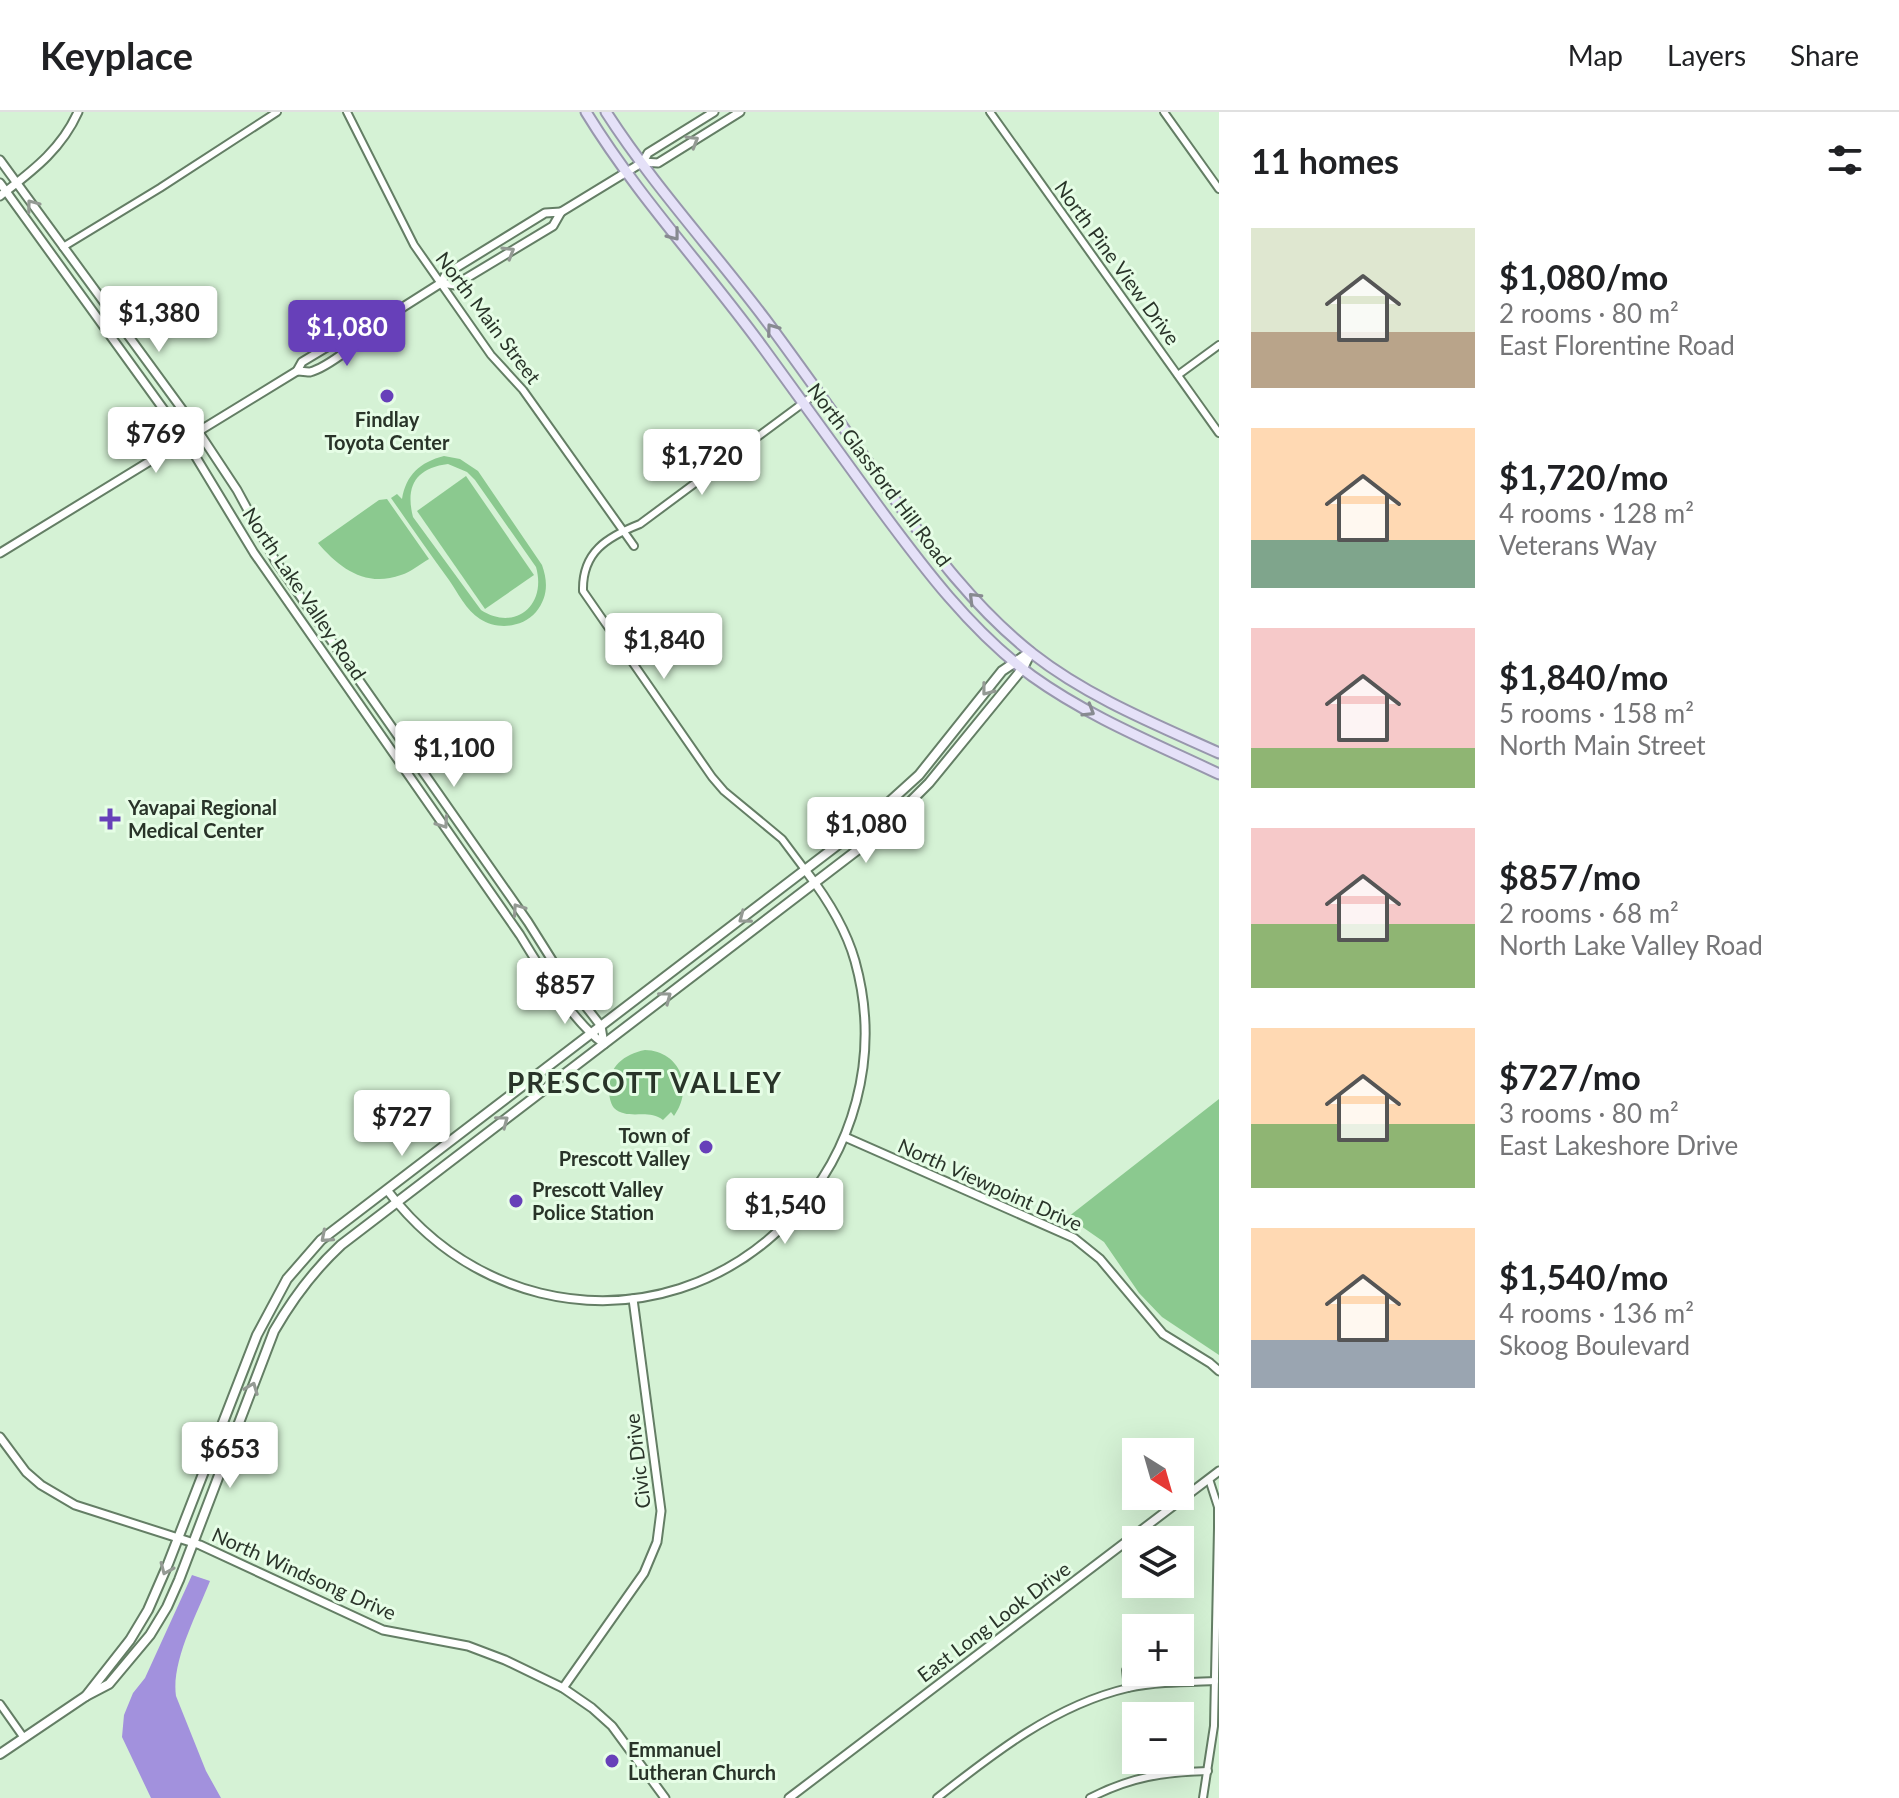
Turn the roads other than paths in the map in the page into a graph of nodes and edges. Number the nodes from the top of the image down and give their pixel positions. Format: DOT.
graph roads {
  1 [pos="78,112"];
  2 [pos="277,112"];
  3 [pos="347,112"];
  4 [pos="586,112"];
  5 [pos="606,112"];
  6 [pos="714,112"];
  7 [pos="740,112"];
  8 [pos="990,112"];
  9 [pos="1164,112"];
  10 [pos="0,160"];
  11 [pos="643,162"];
  12 [pos="628,172"];
  13 [pos="0,183"];
  14 [pos="16,184"];
  15 [pos="1219,189"];
  16 [pos="3,194"];
  17 [pos="561,212"];
  18 [pos="63,247"];
  19 [pos="441,283"];
  20 [pos="378,323"];
  21 [pos="1219,345"];
  22 [pos="297,371"];
  23 [pos="1178,375"];
  24 [pos="818,392"];
  25 [pos="803,403"];
  26 [pos="198,431"];
  27 [pos="1219,433"];
  28 [pos="185,439"];
  29 [pos="622,531"];
  30 [pos="634,546"];
  31 [pos="0,553"];
  32 [pos="1031,652"];
  33 [pos="1019,665"];
  34 [pos="1219,753"];
  35 [pos="1219,774"];
  36 [pos="919,775"];
  37 [pos="929,783"];
  38 [pos="806,871"];
  39 [pos="815,883"];
  40 [pos="601,1026"];
  41 [pos="591,1035"];
  42 [pos="604,1044"];
  43 [pos="845,1137"];
  44 [pos="387,1190"];
  45 [pos="397,1202"];
  46 [pos="633,1299"];
  47 [pos="254,1342"];
  48 [pos="267,1348"];
  49 [pos="1219,1371"];
  50 [pos="0,1437"];
  51 [pos="1219,1471"];
  52 [pos="1209,1479"];
  53 [pos="178,1539"];
  54 [pos="192,1542"];
  55 [pos="1215,1681"];
  56 [pos="563,1688"];
  57 [pos="1128,1688"];
  58 [pos="86,1696"];
  59 [pos="0,1704"];
  60 [pos="24,1738"];
  61 [pos="0,1754"];
  62 [pos="1208,1771"];
  63 [pos="665,1798"];
  64 [pos="789,1798"];
  65 [pos="937,1798"];
  66 [pos="1090,1798"];
  67 [pos="1203,1798"];
  1 -- 14 [label="street"];
  2 -- 18 [label="street"];
  3 -- 19 [label="street, North Main Street"];
  4 -- 12 [label="main road, North Glassford Hill Road"];
  5 -- 11 [label="main road, North Glassford Hill Road"];
  6 -- 11 [label="street"];
  11 -- 7 [label="street, one-way"];
  8 -- 23 [label="street, North Pine View Drive"];
  9 -- 15 [label="street"];
  10 -- 14 [label="street, North Lake Valley Road"];
  11 -- 12 [label="street"];
  24 -- 11 [label="main road, North Glassford Hill Road, one-way"];
  12 -- 17 [label="street"];
  12 -- 25 [label="main road, North Glassford Hill Road, one-way"];
  13 -- 16 [label="street, North Lake Valley Road"];
  14 -- 16 [label="street"];
  18 -- 14 [label="street, North Lake Valley Road, one-way"];
  16 -- 28 [label="street, North Lake Valley Road"];
  17 -- 19 [label="street"];
  19 -- 17 [label="street, one-way"];
  18 -- 26 [label="street, North Lake Valley Road"];
  19 -- 20 [label="street"];
  19 -- 29 [label="street, North Main Street"];
  20 -- 22 [label="street"];
  20 -- 22 [label="street"];
  21 -- 23 [label="street"];
  22 -- 26 [label="street"];
  23 -- 27 [label="street, North Pine View Drive"];
  24 -- 25 [label="street"];
  32 -- 24 [label="main road, North Glassford Hill Road, one-way"];
  25 -- 29 [label="street"];
  25 -- 33 [label="main road, North Glassford Hill Road"];
  26 -- 28 [label="street"];
  40 -- 26 [label="street, North Lake Valley Road, one-way"];
  28 -- 31 [label="street"];
  28 -- 41 [label="street, North Lake Valley Road, one-way"];
  29 -- 30 [label="street, North Main Street"];
  29 -- 38 [label="street"];
  32 -- 33 [label="main road"];
  32 -- 34 [label="main road, North Glassford Hill Road"];
  33 -- 35 [label="main road, North Glassford Hill Road, one-way"];
  33 -- 36 [label="main road, one-way"];
  33 -- 37 [label="main road"];
  36 -- 37 [label="main road"];
  36 -- 38 [label="main road"];
  37 -- 39 [label="main road"];
  38 -- 39 [label="street"];
  38 -- 40 [label="main road, one-way"];
  42 -- 39 [label="main road, one-way"];
  39 -- 43 [label="street"];
  40 -- 41 [label="main road"];
  40 -- 42 [label="street, North Lake Valley Road"];
  41 -- 42 [label="street, North Lake Valley Road"];
  41 -- 44 [label="main road"];
  45 -- 42 [label="main road, one-way"];
  43 -- 46 [label="street"];
  43 -- 49 [label="street, North Viewpoint Drive"];
  44 -- 45 [label="street"];
  44 -- 47 [label="main road, one-way"];
  45 -- 46 [label="street"];
  45 -- 48 [label="main road"];
  46 -- 56 [label="street, Civic Drive"];
  47 -- 48 [label="main road"];
  47 -- 53 [label="main road"];
  54 -- 48 [label="main road, one-way"];
  50 -- 53 [label="street, North Windsong Drive"];
  51 -- 52 [label="street, East Long Look Drive"];
  52 -- 55 [label="street"];
  52 -- 64 [label="street, East Long Look Drive"];
  53 -- 54 [label="street, North Windsong Drive"];
  53 -- 58 [label="main road, one-way"];
  54 -- 56 [label="street, North Windsong Drive"];
  54 -- 58 [label="main road"];
  55 -- 57 [label="street"];
  55 -- 62 [label="street"];
  56 -- 63 [label="street, North Windsong Drive"];
  57 -- 65 [label="street"];
  58 -- 60 [label="main road"];
  59 -- 60 [label="street"];
  60 -- 61 [label="main road"];
  62 -- 66 [label="street"];
  62 -- 67 [label="street"];
}
